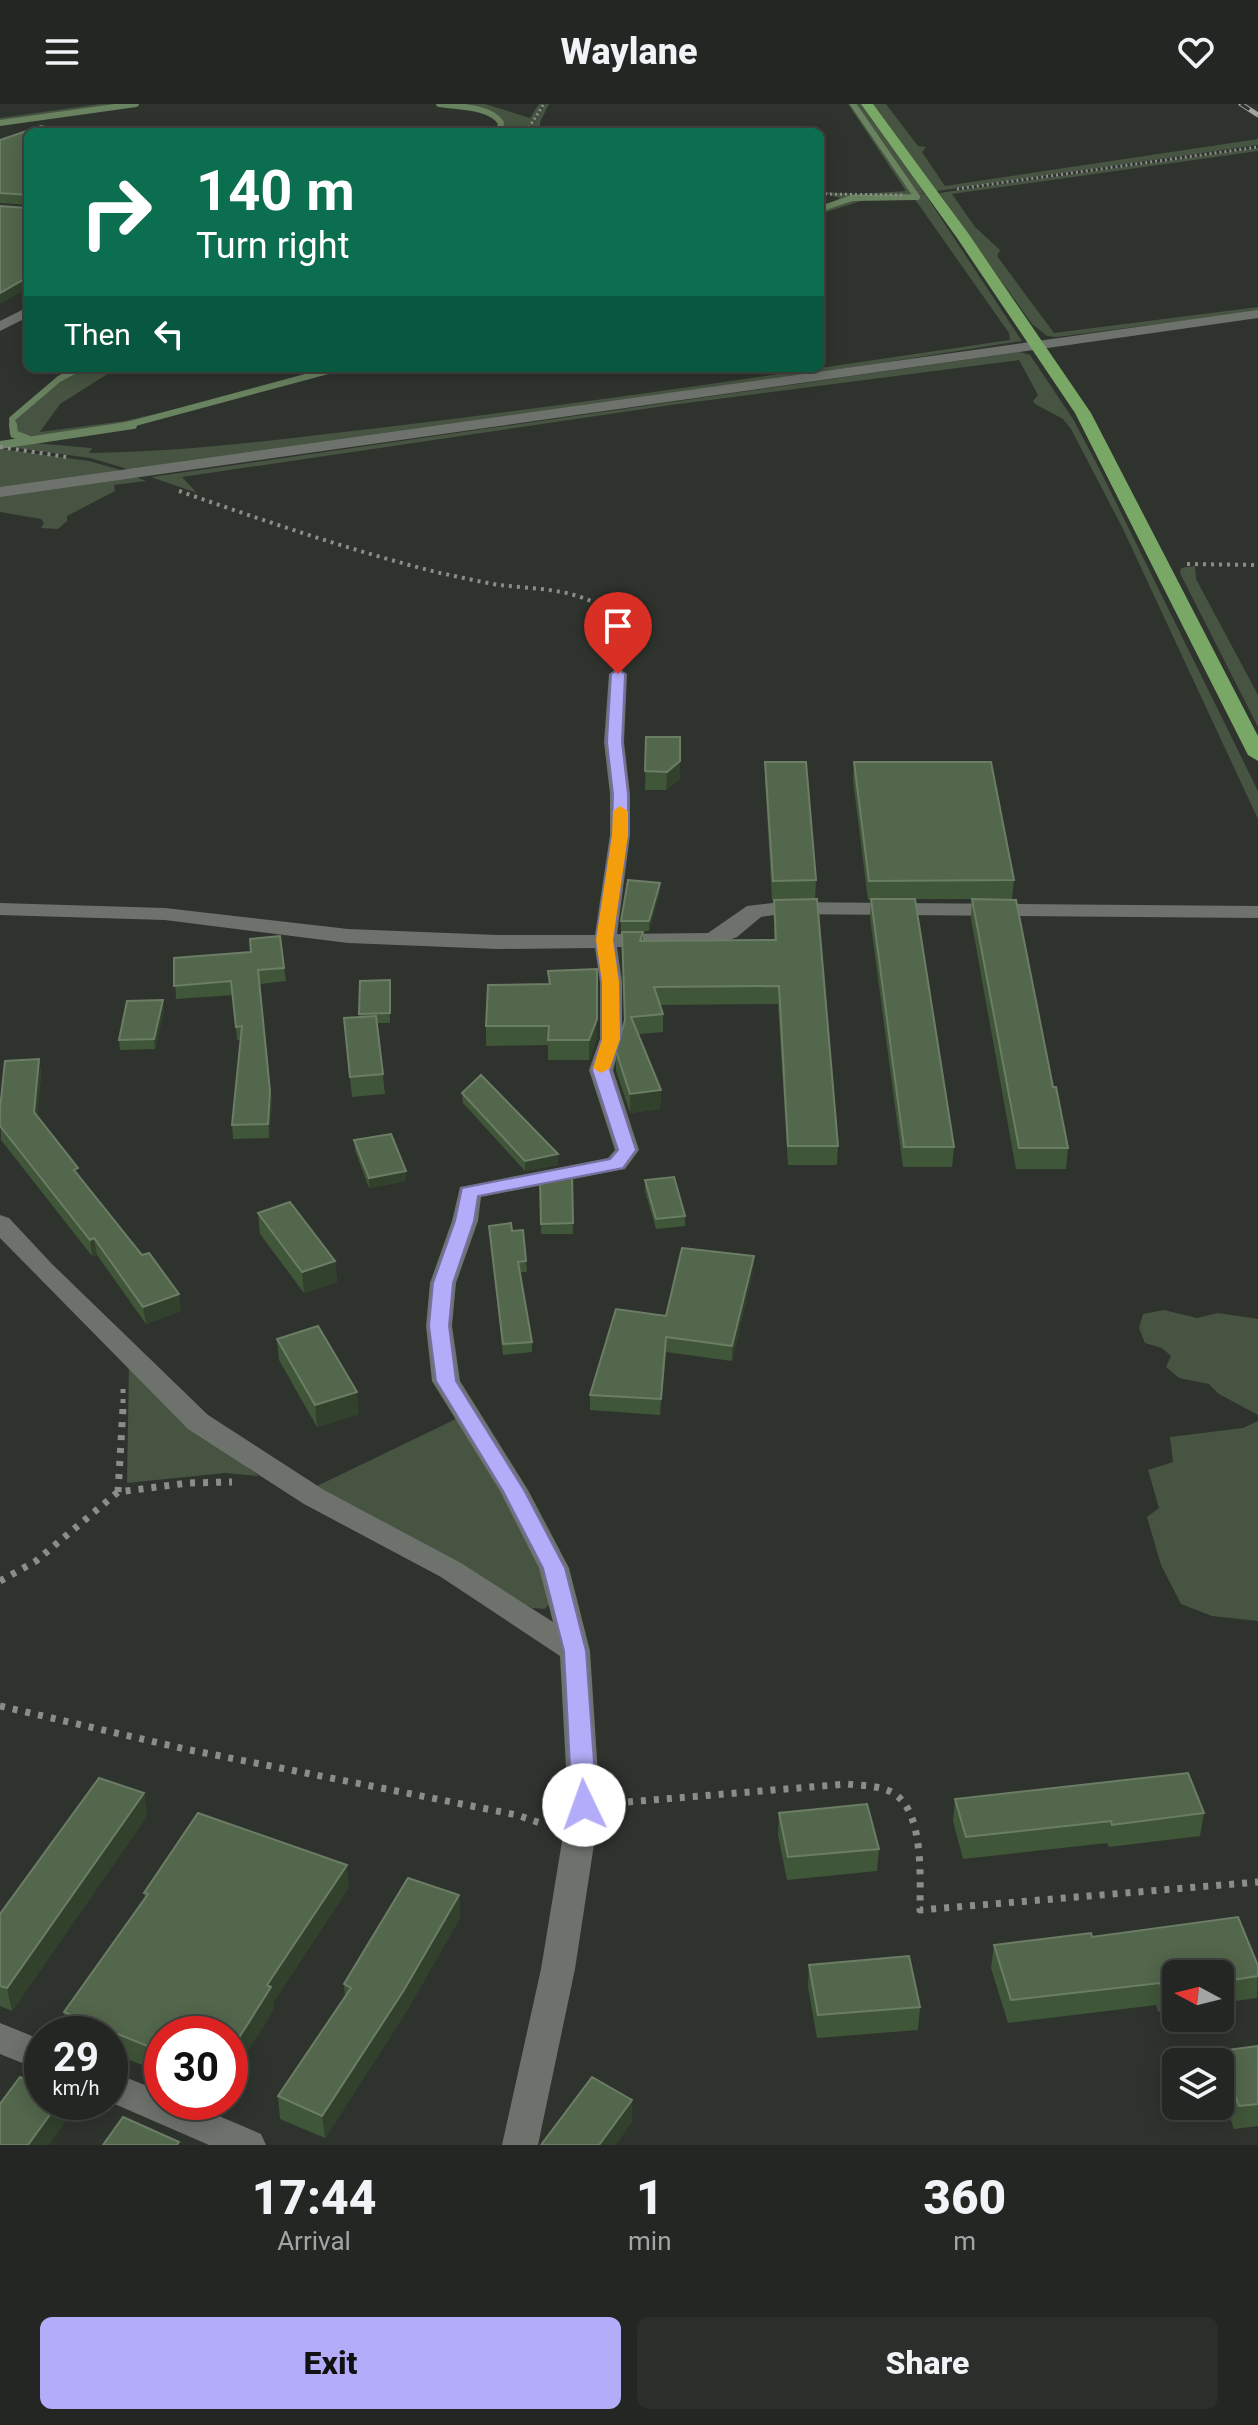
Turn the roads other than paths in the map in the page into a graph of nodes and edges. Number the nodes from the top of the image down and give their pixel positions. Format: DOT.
graph roads {
  1 [pos="867,104"];
  2 [pos="0,314"];
  3 [pos="23,314"];
  4 [pos="1258,314"];
  5 [pos="0,327"];
  6 [pos="1035,345"];
  7 [pos="0,492"];
  8 [pos="618,674"];
  9 [pos="1258,755"];
  10 [pos="0,909"];
  11 [pos="1258,912"];
  12 [pos="605,940"];
  13 [pos="0,1223"];
  14 [pos="575,1651"];
  15 [pos="0,2038"];
  16 [pos="24,2048"];
  17 [pos="128,2094"];
  18 [pos="248,2145"];
  19 [pos="520,2145"];
  1 -- 6 [label="main road"];
  2 -- 3 [label="street"];
  3 -- 5 [label="street"];
  4 -- 6 [label="street"];
  6 -- 7 [label="street"];
  6 -- 9 [label="main road"];
  8 -- 12 [label="street"];
  10 -- 12 [label="street"];
  11 -- 12 [label="street"];
  12 -- 14 [label="street"];
  13 -- 14 [label="street"];
  14 -- 19 [label="street"];
  15 -- 16 [label="street"];
  17 -- 18 [label="street"];
}
